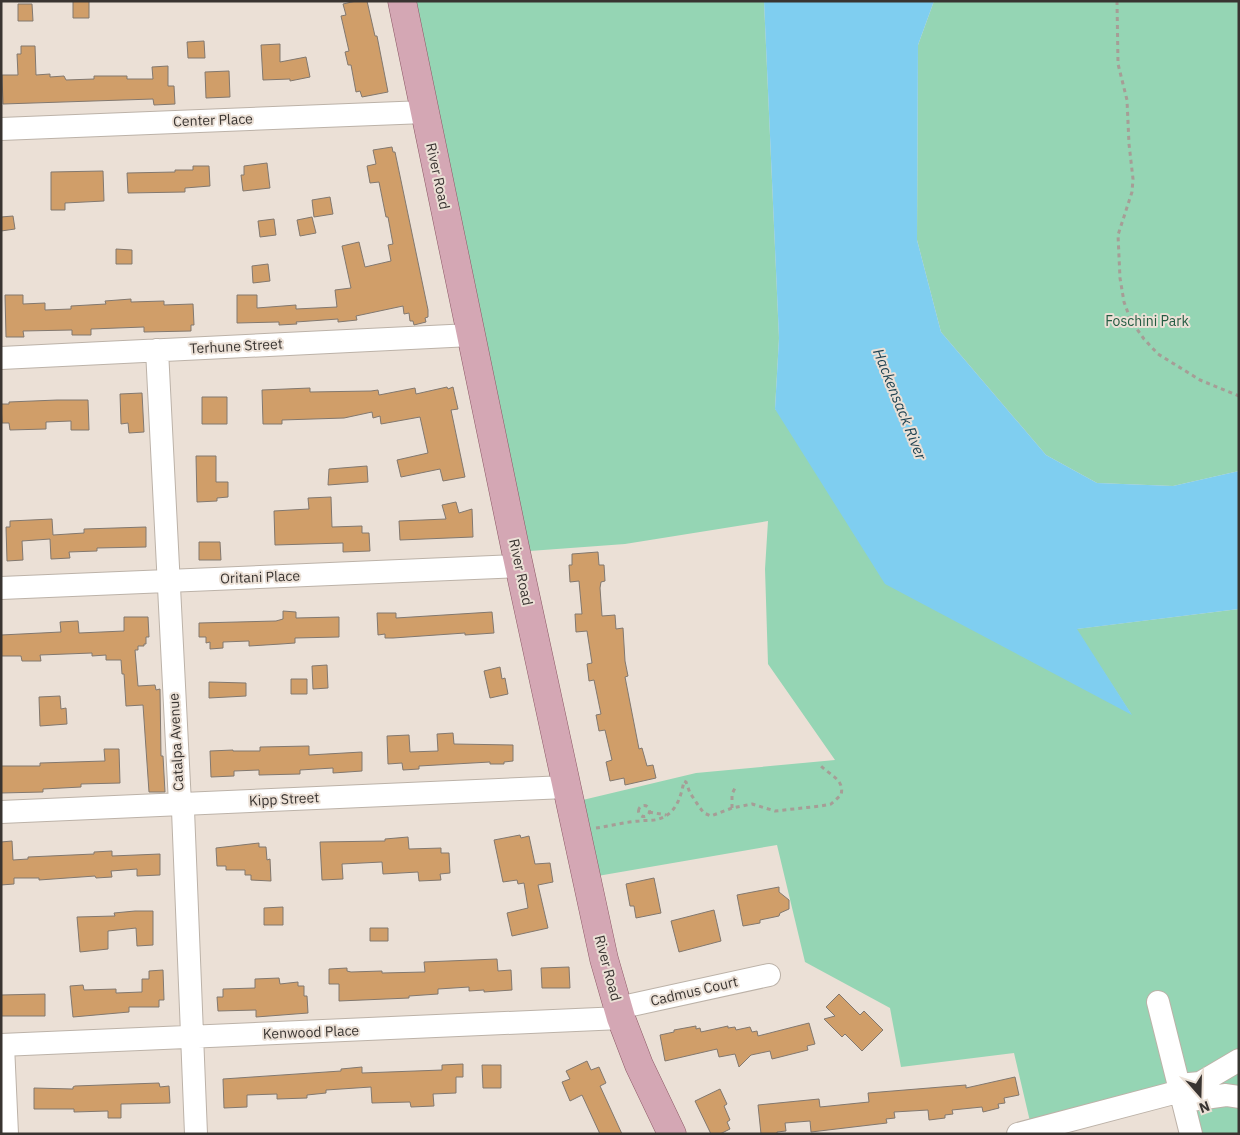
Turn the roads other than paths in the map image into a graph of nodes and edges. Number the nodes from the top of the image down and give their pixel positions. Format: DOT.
graph roads {
  1 [pos="402,1"];
  2 [pos="425,112"];
  3 [pos="1,129"];
  4 [pos="471,335"];
  5 [pos="157,350"];
  6 [pos="1,358"];
  7 [pos="519,566"];
  8 [pos="168,581"];
  9 [pos="1,588"];
  10 [pos="566,787"];
  11 [pos="180,804"];
  12 [pos="1,812"];
  13 [pos="769,975"];
  14 [pos="1158,1002"];
  15 [pos="620,1013"];
  16 [pos="192,1037"];
  17 [pos="2,1045"];
  18 [pos="1239,1060"];
  19 [pos="1181,1092"];
  20 [pos="1239,1097"];
  21 [pos="1069,1128"];
  22 [pos="7,1134"];
  23 [pos="196,1134"];
  24 [pos="672,1134"];
  25 [pos="1018,1134"];
  26 [pos="1191,1134"];
  1 -- 2 [label="main road, River Road"];
  2 -- 3 [label="street, Center Place"];
  2 -- 4 [label="main road, River Road"];
  4 -- 5 [label="street, Terhune Street"];
  4 -- 7 [label="main road, River Road"];
  5 -- 6 [label="street, Terhune Street"];
  5 -- 8 [label="street, Catalpa Avenue"];
  7 -- 8 [label="street, Oritani Place"];
  7 -- 10 [label="main road, River Road"];
  8 -- 9 [label="street, Oritani Place"];
  8 -- 11 [label="street, Catalpa Avenue"];
  10 -- 11 [label="street, Kipp Street"];
  10 -- 15 [label="main road, River Road"];
  11 -- 12 [label="street, Kipp Street"];
  11 -- 16 [label="street, Catalpa Avenue"];
  13 -- 15 [label="street, Cadmus Court"];
  14 -- 19 [label="street"];
  15 -- 16 [label="street, Kenwood Place"];
  15 -- 24 [label="main road, River Road"];
  16 -- 17 [label="street, Kenwood Place"];
  16 -- 23 [label="street, Catalpa Avenue"];
  17 -- 22 [label="street"];
  18 -- 19 [label="street"];
  19 -- 20 [label="street"];
  19 -- 21 [label="street"];
  19 -- 26 [label="street"];
  21 -- 25 [label="street"];
}
